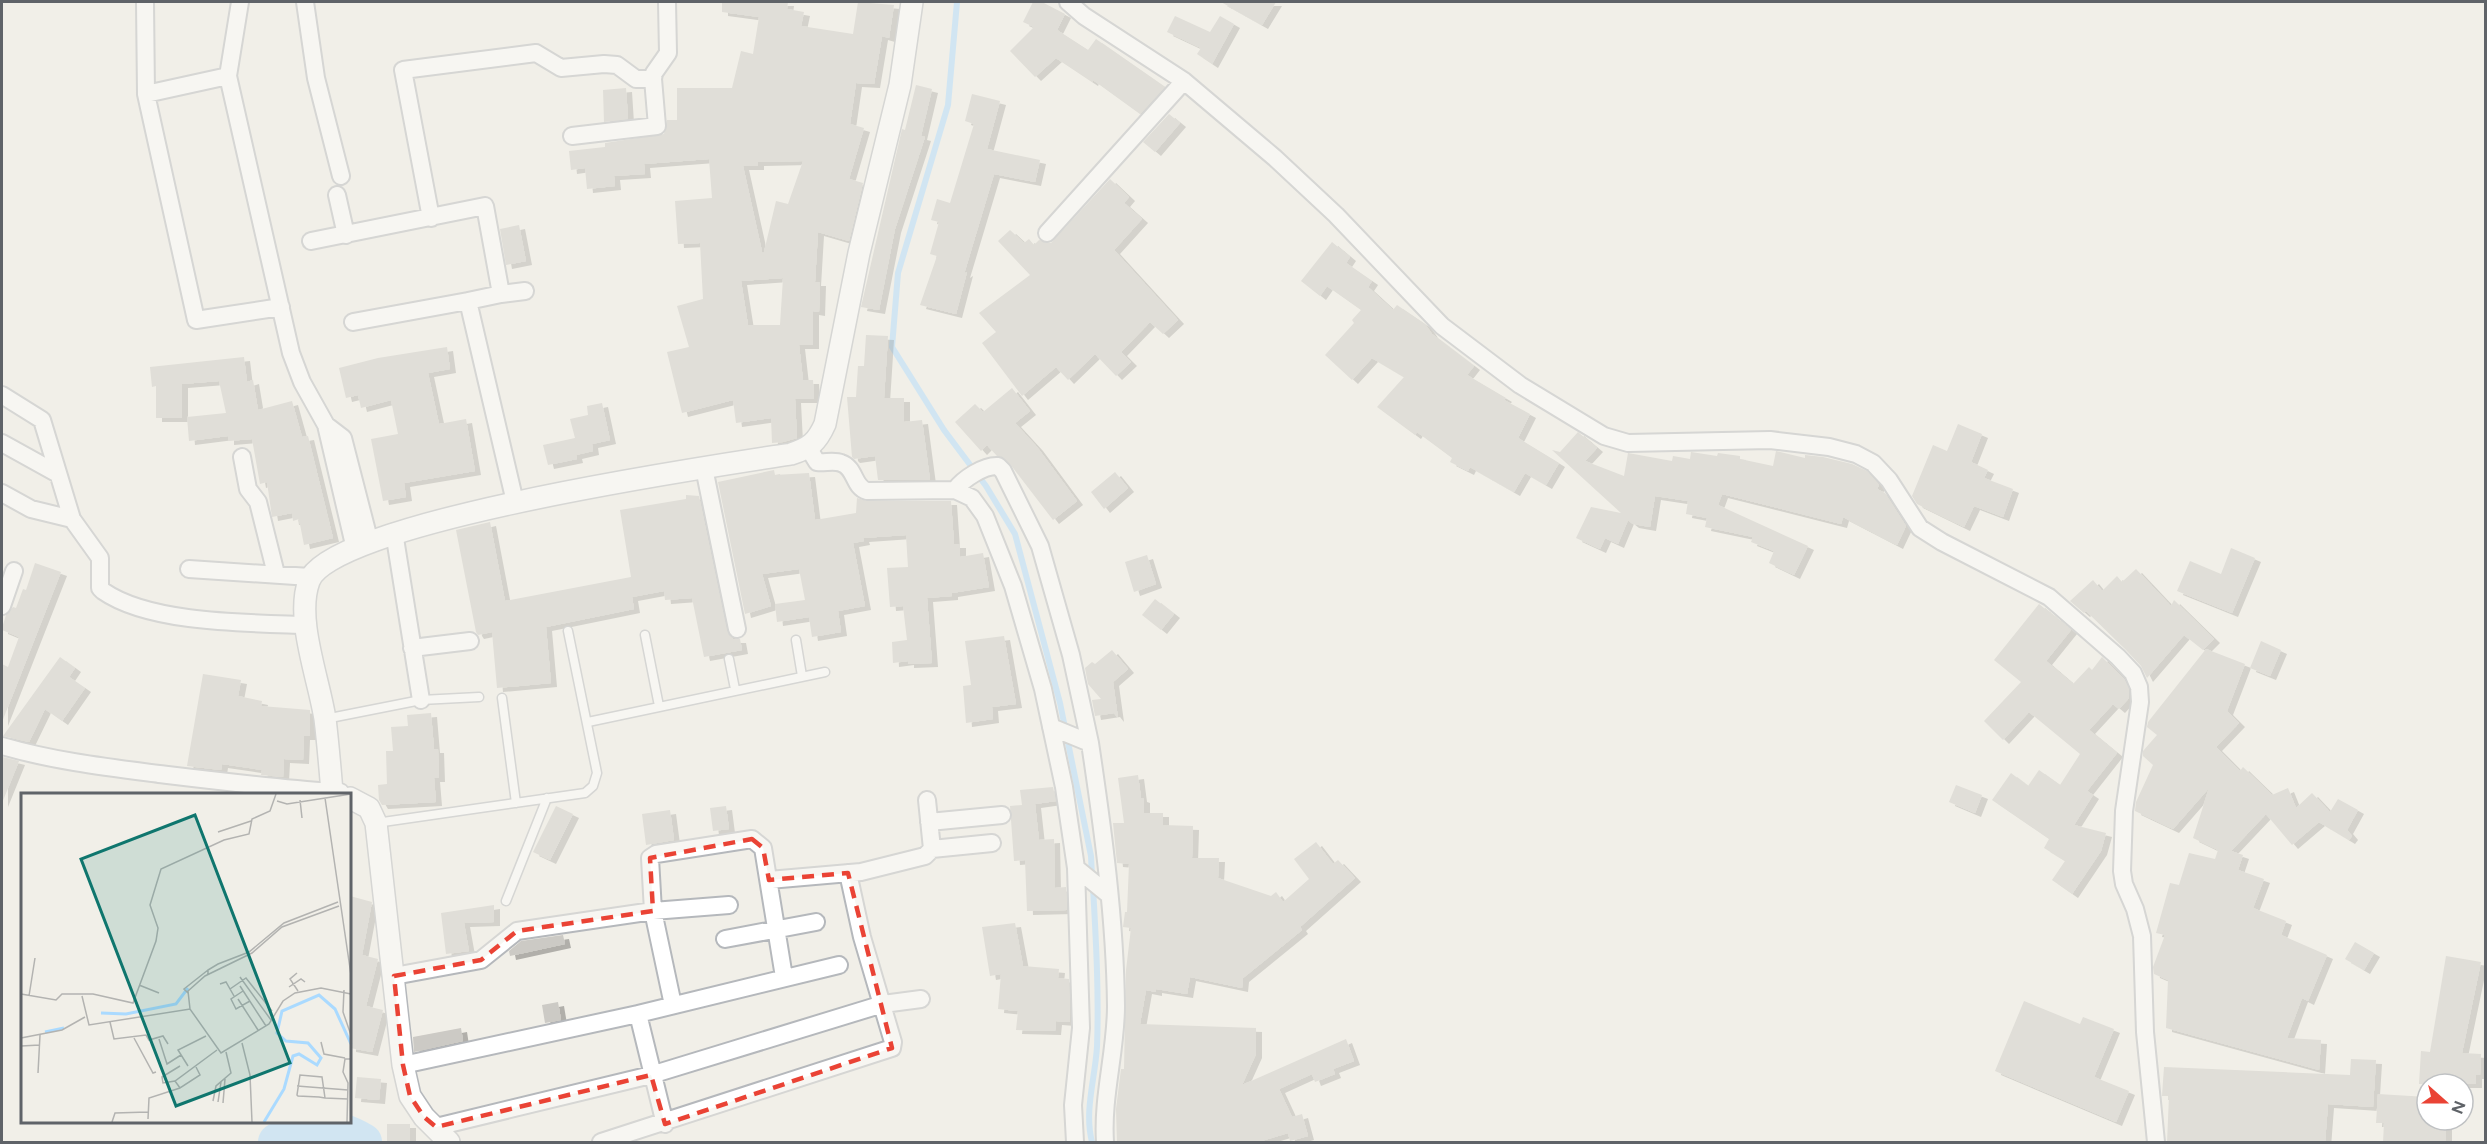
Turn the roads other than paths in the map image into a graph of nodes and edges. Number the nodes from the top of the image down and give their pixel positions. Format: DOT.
graph roads {
  1 [pos="145,2"];
  2 [pos="240,2"];
  3 [pos="305,2"];
  4 [pos="668,2"];
  5 [pos="912,2"];
  6 [pos="1068,2"];
  7 [pos="228,76"];
  8 [pos="653,79"];
  9 [pos="1184,81"];
  10 [pos="146,94"];
  11 [pos="572,136"];
  12 [pos="341,176"];
  13 [pos="337,195"];
  14 [pos="431,218"];
  15 [pos="1047,233"];
  16 [pos="346,235"];
  17 [pos="311,241"];
  18 [pos="525,291"];
  19 [pos="501,294"];
  20 [pos="468,301"];
  21 [pos="281,306"];
  22 [pos="353,322"];
  23 [pos="2,395"];
  24 [pos="2,443"];
  25 [pos="809,449"];
  26 [pos="242,457"];
  27 [pos="704,468"];
  28 [pos="58,474"];
  29 [pos="955,490"];
  30 [pos="2,493"];
  31 [pos="515,502"];
  32 [pos="72,519"];
  33 [pos="394,532"];
  34 [pos="363,546"];
  35 [pos="189,569"];
  36 [pos="14,571"];
  37 [pos="276,574"];
  38 [pos="310,577"];
  39 [pos="2,606"];
  40 [pos="307,625"];
  41 [pos="737,629"];
  42 [pos="568,631"];
  43 [pos="645,635"];
  44 [pos="796,640"];
  45 [pos="470,641"];
  46 [pos="412,648"];
  47 [pos="729,659"];
  48 [pos="825,672"];
  49 [pos="802,676"];
  50 [pos="735,689"];
  51 [pos="479,697"];
  52 [pos="502,698"];
  53 [pos="421,700"];
  54 [pos="659,706"];
  55 [pos="325,719"];
  56 [pos="588,722"];
  57 [pos="1054,728"];
  58 [pos="1088,742"];
  59 [pos="2,746"];
  60 [pos="321,793"];
  61 [pos="340,793"];
  62 [pos="547,798"];
  63 [pos="351,800"];
  64 [pos="927,800"];
  65 [pos="516,803"];
  66 [pos="1002,815"];
  67 [pos="929,822"];
  68 [pos="376,823"];
  69 [pos="992,843"];
  70 [pos="932,849"];
  71 [pos="1081,871"];
  72 [pos="848,873"];
  73 [pos="769,880"];
  74 [pos="1105,892"];
  75 [pos="506,901"];
  76 [pos="729,905"];
  77 [pos="653,911"];
  78 [pos="816,922"];
  79 [pos="776,930"];
  80 [pos="725,939"];
  81 [pos="839,965"];
  82 [pos="394,976"];
  83 [pos="784,977"];
  84 [pos="921,999"];
  85 [pos="883,1004"];
  86 [pos="673,1005"];
  87 [pos="638,1014"];
  88 [pos="403,1065"];
  89 [pos="651,1075"];
  90 [pos="665,1124"];
  91 [pos="442,1135"];
  92 [pos="602,1143"];
  93 [pos="1075,1143"];
  94 [pos="1105,1143"];
  95 [pos="2156,1143"];
  1 -- 10 [label="street"];
  2 -- 7 [label="street"];
  3 -- 12 [label="street"];
  4 -- 8 [label="street"];
  5 -- 25 [label="street"];
  6 -- 9 [label="street"];
  7 -- 10 [label="street"];
  7 -- 21 [label="street"];
  8 -- 11 [label="street"];
  8 -- 14 [label="street"];
  9 -- 15 [label="street"];
  9 -- 95 [label="street"];
  10 -- 21 [label="street"];
  13 -- 16 [label="street"];
  14 -- 16 [label="street"];
  14 -- 19 [label="street"];
  16 -- 17 [label="street"];
  18 -- 19 [label="street"];
  19 -- 20 [label="street"];
  20 -- 22 [label="street"];
  20 -- 31 [label="street"];
  21 -- 34 [label="street"];
  23 -- 28 [label="street"];
  24 -- 28 [label="street"];
  25 -- 27 [label="street"];
  25 -- 29 [label="street"];
  26 -- 37 [label="street"];
  27 -- 31 [label="street"];
  27 -- 41 [label="street"];
  28 -- 32 [label="street"];
  29 -- 57 [label="street"];
  29 -- 58 [label="street"];
  30 -- 32 [label="street"];
  31 -- 33 [label="street"];
  32 -- 40 [label="street"];
  33 -- 34 [label="street"];
  33 -- 46 [label="street"];
  34 -- 38 [label="street"];
  35 -- 37 [label="street"];
  36 -- 39 [label="street"];
  37 -- 38 [label="street"];
  38 -- 40 [label="street"];
  40 -- 55 [label="street"];
  42 -- 56 [label="lane"];
  43 -- 54 [label="lane"];
  44 -- 49 [label="lane"];
  45 -- 46 [label="street"];
  46 -- 53 [label="street"];
  47 -- 50 [label="lane"];
  48 -- 49 [label="lane"];
  49 -- 50 [label="lane"];
  50 -- 54 [label="lane"];
  51 -- 53 [label="lane"];
  52 -- 65 [label="lane"];
  53 -- 55 [label="lane"];
  54 -- 56 [label="lane"];
  55 -- 61 [label="street"];
  56 -- 62 [label="lane"];
  57 -- 58 [label="street"];
  57 -- 71 [label="street"];
  58 -- 74 [label="street"];
  59 -- 60 [label="street"];
  62 -- 65 [label="lane"];
  62 -- 75 [label="lane"];
  63 -- 68 [label="street"];
  64 -- 67 [label="street"];
  65 -- 68 [label="lane"];
  66 -- 67 [label="street"];
  67 -- 70 [label="street"];
  68 -- 82 [label="street"];
  69 -- 70 [label="street"];
  70 -- 72 [label="street"];
  71 -- 74 [label="street"];
  71 -- 93 [label="street"];
  72 -- 73 [label="street"];
  72 -- 85 [label="street"];
  73 -- 77 [label="street"];
  73 -- 79 [label="street"];
  74 -- 94 [label="street"];
  76 -- 77 [label="street"];
  77 -- 82 [label="street"];
  77 -- 86 [label="street"];
  78 -- 79 [label="street"];
  79 -- 80 [label="street"];
  79 -- 83 [label="street"];
  81 -- 83 [label="street"];
  82 -- 88 [label="street"];
  83 -- 86 [label="street"];
  84 -- 85 [label="street"];
  85 -- 89 [label="street"];
  85 -- 90 [label="street"];
  86 -- 87 [label="street"];
  87 -- 88 [label="street"];
  87 -- 89 [label="street"];
  88 -- 91 [label="street"];
  89 -- 90 [label="street"];
  89 -- 91 [label="street"];
  90 -- 92 [label="street"];
}
